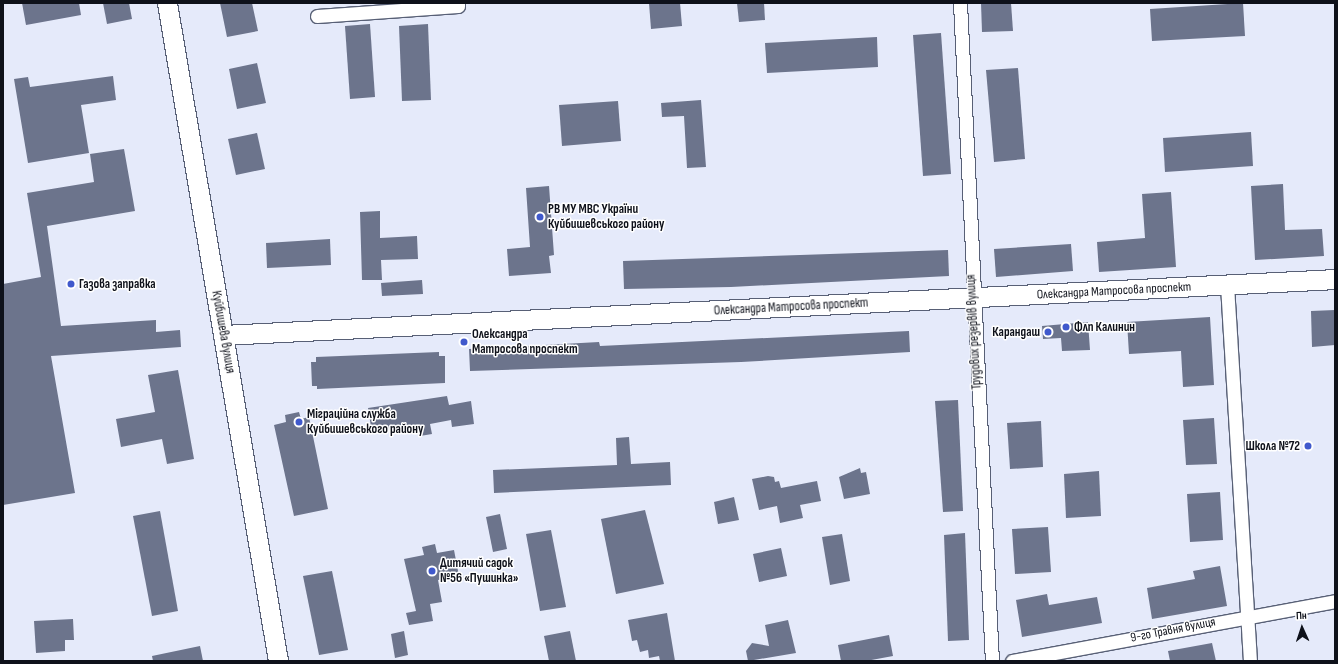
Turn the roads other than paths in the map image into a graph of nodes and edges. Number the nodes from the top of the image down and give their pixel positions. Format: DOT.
graph roads {
  1 [pos="166,3"];
  2 [pos="458,3"];
  3 [pos="960,3"];
  4 [pos="317,16"];
  5 [pos="1335,279"];
  6 [pos="1227,285"];
  7 [pos="972,298"];
  8 [pos="223,335"];
  9 [pos="1335,601"];
  10 [pos="1246,616"];
  11 [pos="278,661"];
  12 [pos="992,661"];
  13 [pos="1012,661"];
  14 [pos="1250,661"];
  1 -- 8 [label="main road, Куйбишева вулиця"];
  2 -- 4 [label="street"];
  3 -- 7 [label="street, Трудових резервів вулиця"];
  5 -- 6 [label="main road, Олександра Матросова проспект"];
  6 -- 7 [label="main road, Олександра Матросова проспект"];
  6 -- 10 [label="street"];
  7 -- 8 [label="main road, Олександра Матросова проспект"];
  7 -- 12 [label="street, Трудових резервів вулиця"];
  8 -- 11 [label="main road, Куйбишева вулиця"];
  9 -- 10 [label="street, 9-го Травня вулиця"];
  10 -- 13 [label="street, 9-го Травня вулиця"];
  10 -- 14 [label="street"];
}
